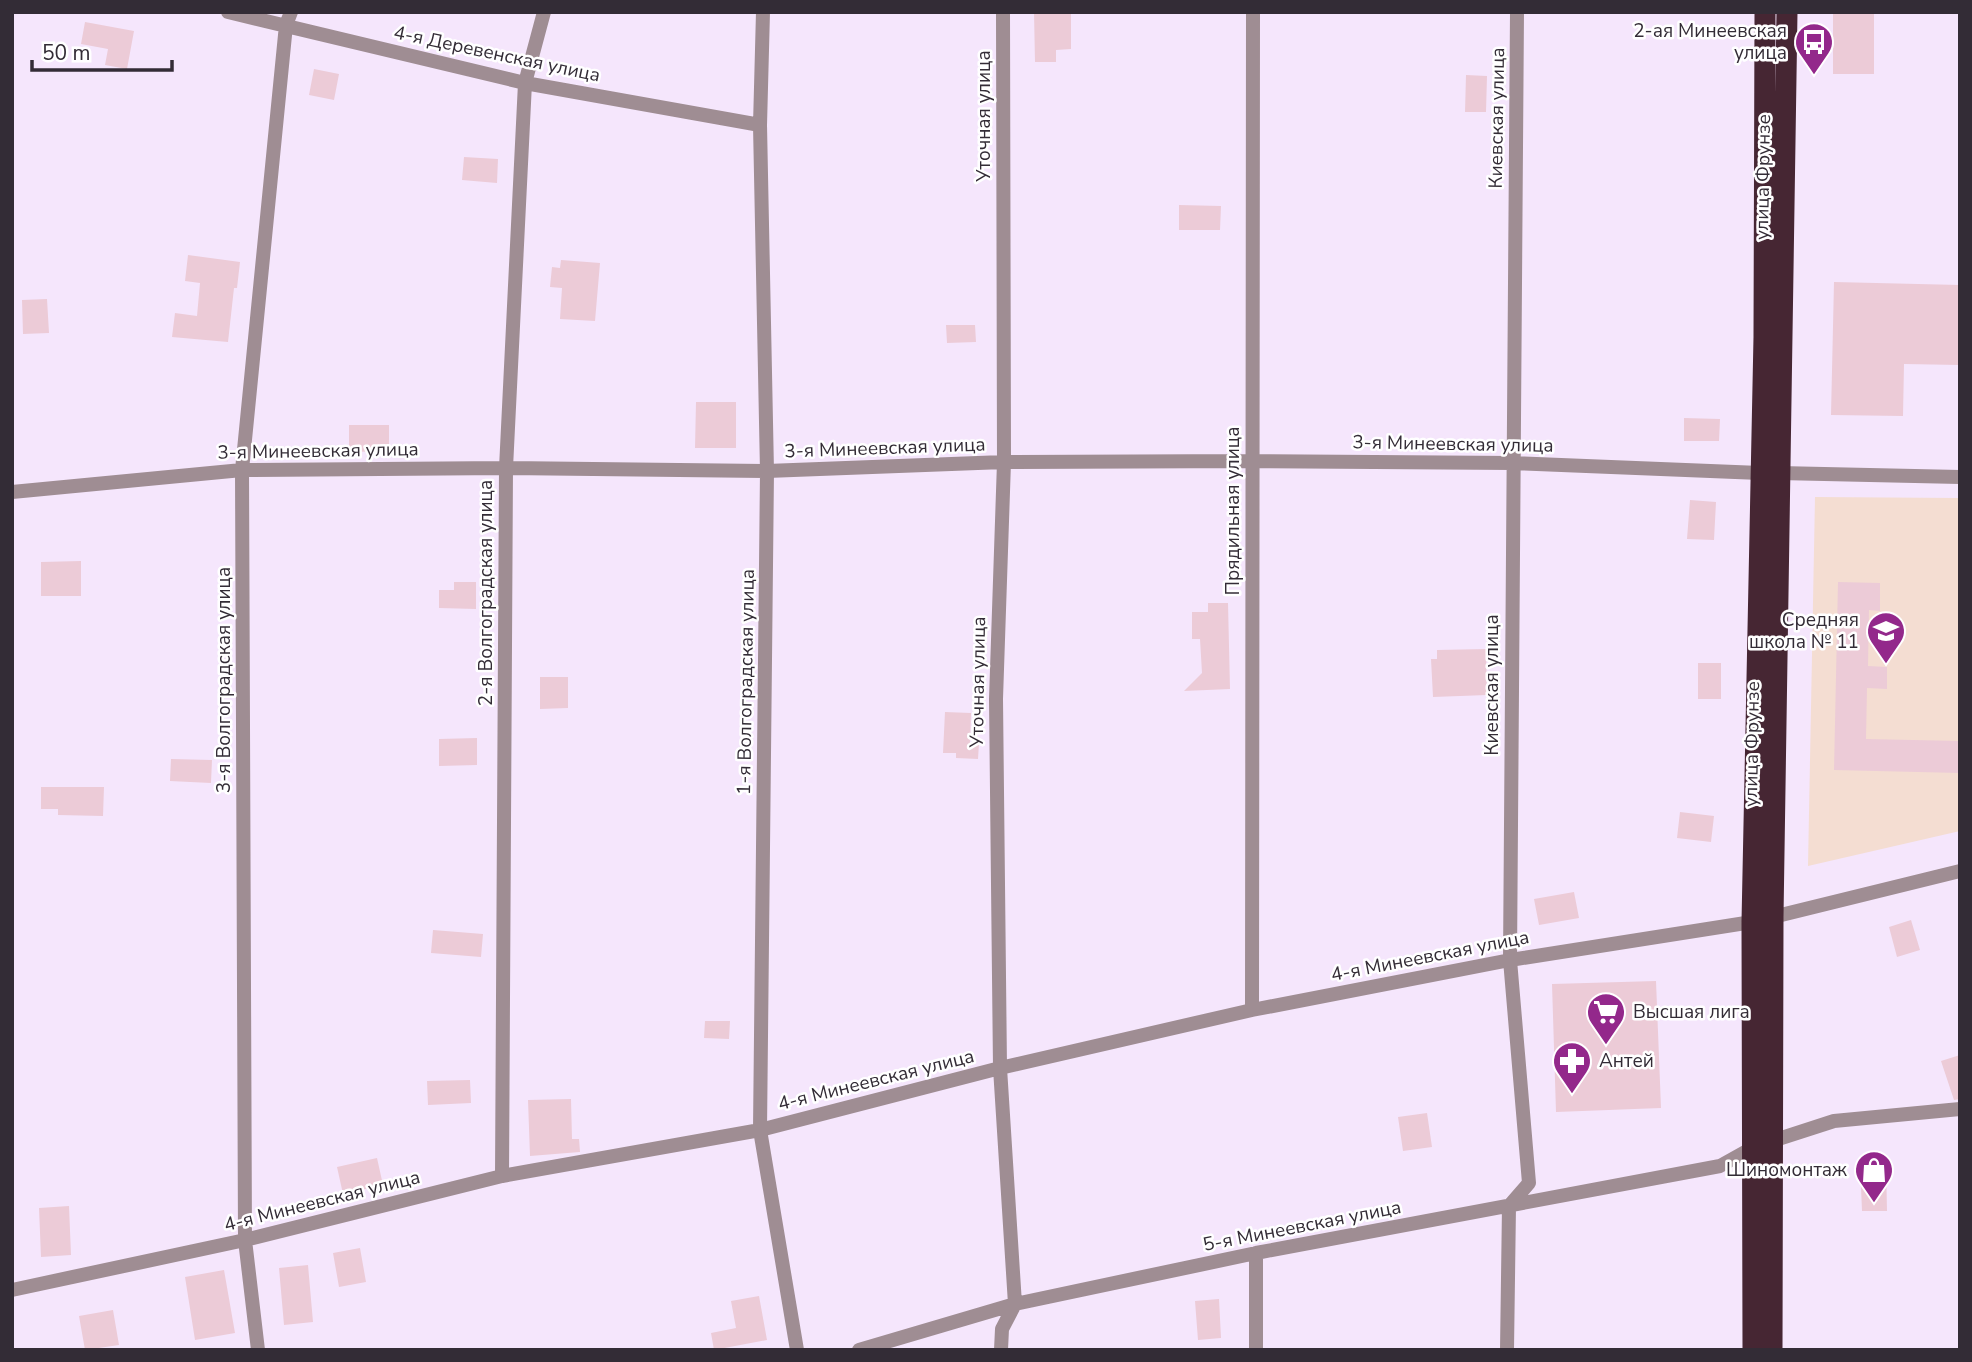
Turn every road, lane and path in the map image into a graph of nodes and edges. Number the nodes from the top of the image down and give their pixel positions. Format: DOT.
graph roads {
  1 [pos="228,12"];
  2 [pos="544,12"];
  3 [pos="763,12"];
  4 [pos="1003,12"];
  5 [pos="1253,12"];
  6 [pos="1517,12"];
  7 [pos="1765,12"];
  8 [pos="1787,12"];
  9 [pos="288,19"];
  10 [pos="525,83"];
  11 [pos="760,125"];
  12 [pos="1252,461"];
  13 [pos="1004,462"];
  14 [pos="1513,463"];
  15 [pos="506,468"];
  16 [pos="242,470"];
  17 [pos="767,471"];
  18 [pos="1769,473"];
  19 [pos="1960,477"];
  20 [pos="12,492"];
  21 [pos="1960,871"];
  22 [pos="1773,916"];
  23 [pos="1752,922"];
  24 [pos="1510,960"];
  25 [pos="1252,1010"];
  26 [pos="1000,1069"];
  27 [pos="1960,1108"];
  28 [pos="760,1129"];
  29 [pos="1763,1144"];
  30 [pos="502,1176"];
  31 [pos="1509,1206"];
  32 [pos="245,1240"];
  33 [pos="1256,1254"];
  34 [pos="12,1290"];
  35 [pos="1015,1304"];
  36 [pos="258,1350"];
  37 [pos="797,1350"];
  38 [pos="859,1350"];
  39 [pos="1001,1350"];
  40 [pos="1256,1350"];
  41 [pos="1507,1350"];
  42 [pos="1753,1350"];
  43 [pos="1772,1350"];
  1 -- 9 [label="street, 4-я Деревенская улица"];
  2 -- 10 [label="street, 2-я Волгоградская улица"];
  3 -- 11 [label="street, 1-я Волгоградская улица"];
  4 -- 13 [label="street, Уточная улица"];
  5 -- 12 [label="street, Прядильная улица"];
  6 -- 14 [label="street, Киевская улица"];
  7 -- 18 [label="highway, улица Фрунзе"];
  8 -- 18 [label="highway, улица Фрунзе"];
  9 -- 10 [label="street, 4-я Деревенская улица"];
  9 -- 16 [label="street, 3-я Волгоградская улица"];
  10 -- 11 [label="street, 4-я Деревенская улица"];
  10 -- 15 [label="street, 2-я Волгоградская улица"];
  11 -- 17 [label="street, 1-я Волгоградская улица"];
  12 -- 13 [label="street, 3-я Минеевская улица"];
  12 -- 14 [label="street, 3-я Минеевская улица"];
  12 -- 25 [label="street, Прядильная улица"];
  13 -- 17 [label="street, 3-я Минеевская улица"];
  13 -- 26 [label="street, Уточная улица"];
  14 -- 18 [label="street, 3-я Минеевская улица"];
  14 -- 24 [label="street, Киевская улица"];
  15 -- 16 [label="street, 3-я Минеевская улица"];
  15 -- 17 [label="street, 3-я Минеевская улица"];
  15 -- 30 [label="street, 2-я Волгоградская улица"];
  16 -- 20 [label="street, 3-я Минеевская улица"];
  16 -- 32 [label="street, 3-я Волгоградская улица"];
  17 -- 28 [label="street, 1-я Волгоградская улица"];
  18 -- 19 [label="street, 3-я Минеевская улица"];
  18 -- 22 [label="highway, улица Фрунзе"];
  18 -- 23 [label="highway, улица Фрунзе"];
  21 -- 22 [label="street"];
  22 -- 23 [label="highway"];
  22 -- 29 [label="highway, улица Фрунзе"];
  23 -- 24 [label="street, 4-я Минеевская улица"];
  23 -- 29 [label="highway, улица Фрунзе"];
  24 -- 25 [label="street, 4-я Минеевская улица"];
  24 -- 31 [label="street, Киевская улица"];
  25 -- 26 [label="street, 4-я Минеевская улица"];
  26 -- 28 [label="street, 4-я Минеевская улица"];
  26 -- 35 [label="street, Уточная улица"];
  27 -- 29 [label="street, 5-я Минеевская улица"];
  28 -- 30 [label="street, 4-я Минеевская улица"];
  28 -- 37 [label="street, 1-я Волгоградская улица"];
  29 -- 31 [label="street, 5-я Минеевская улица"];
  29 -- 42 [label="highway, улица Фрунзе"];
  29 -- 43 [label="highway, улица Фрунзе"];
  30 -- 32 [label="street, 4-я Минеевская улица"];
  31 -- 33 [label="street, 5-я Минеевская улица"];
  31 -- 41 [label="street"];
  32 -- 34 [label="street, 4-я Минеевская улица"];
  32 -- 36 [label="street, 3-я Волгоградская улица"];
  33 -- 35 [label="street, 5-я Минеевская улица"];
  33 -- 40 [label="street"];
  35 -- 38 [label="street, 5-я Минеевская улица"];
  35 -- 39 [label="street, Уточная улица"];
}
